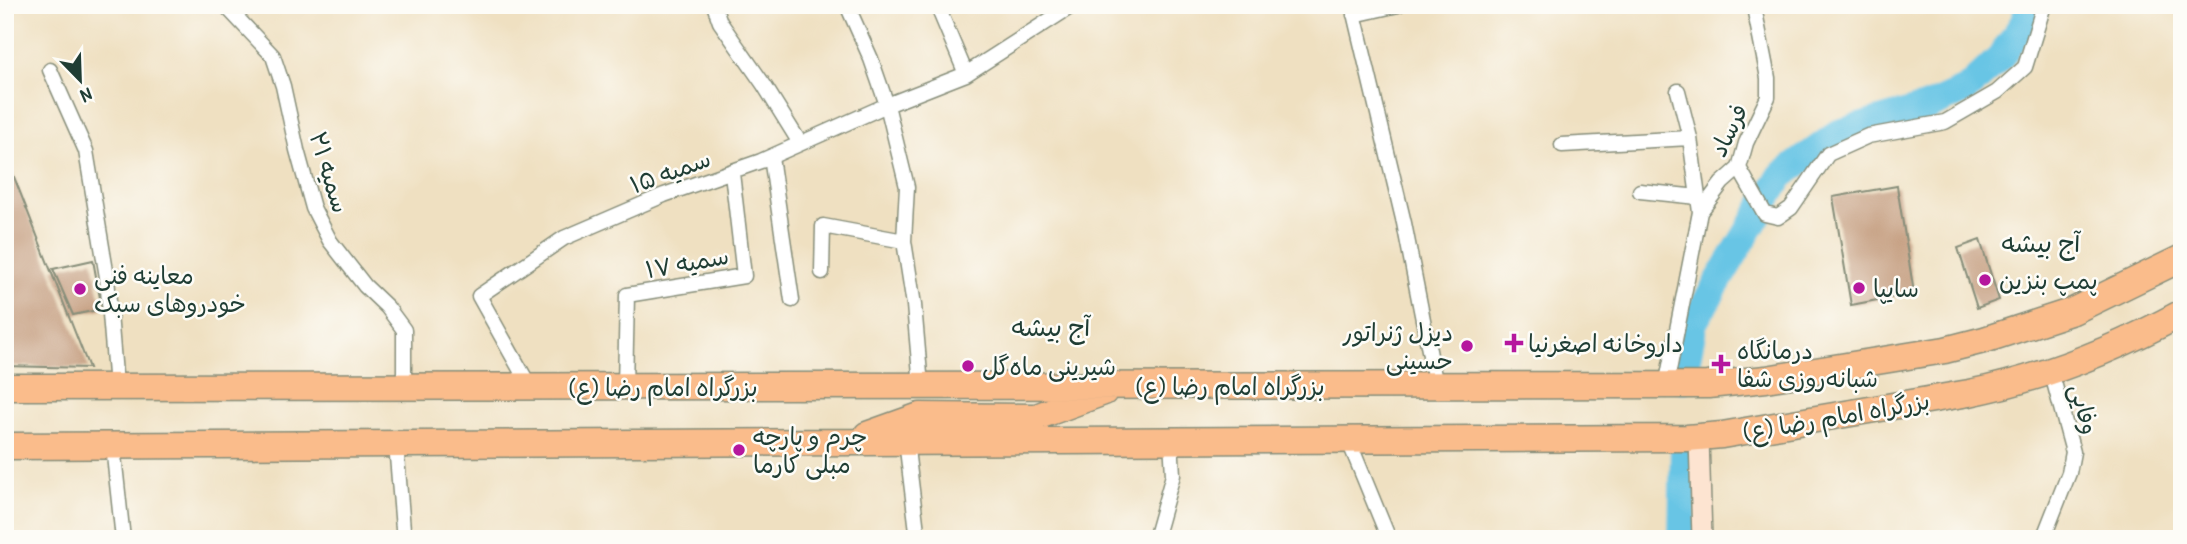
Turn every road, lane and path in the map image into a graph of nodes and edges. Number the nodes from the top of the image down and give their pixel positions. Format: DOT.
graph roads {
  1 [pos="225,5"];
  2 [pos="714,5"];
  3 [pos="847,5"];
  4 [pos="937,5"];
  5 [pos="1073,5"];
  6 [pos="1398,5"];
  7 [pos="2044,5"];
  8 [pos="1754,7"];
  9 [pos="1057,9"];
  10 [pos="1353,10"];
  11 [pos="50,70"];
  12 [pos="966,74"];
  13 [pos="1678,91"];
  14 [pos="887,105"];
  15 [pos="1690,138"];
  16 [pos="800,143"];
  17 [pos="1562,145"];
  18 [pos="771,157"];
  19 [pos="1739,168"];
  20 [pos="732,173"];
  21 [pos="1640,191"];
  22 [pos="1698,197"];
  23 [pos="1700,212"];
  24 [pos="904,241"];
  25 [pos="2182,258"];
  26 [pos="822,272"];
  27 [pos="792,300"];
  28 [pos="2182,313"];
  29 [pos="2051,371"];
  30 [pos="920,386"];
  31 [pos="984,386"];
  32 [pos="1118,386"];
  33 [pos="1436,386"];
  34 [pos="1666,386"];
  35 [pos="5,387"];
  36 [pos="116,387"];
  37 [pos="404,387"];
  38 [pos="530,387"];
  39 [pos="625,387"];
  40 [pos="981,429"];
  41 [pos="1699,437"];
  42 [pos="1171,439"];
  43 [pos="1348,439"];
  44 [pos="852,441"];
  45 [pos="906,441"];
  46 [pos="396,444"];
  47 [pos="113,446"];
  48 [pos="8,450"];
  49 [pos="123,539"];
  50 [pos="407,539"];
  51 [pos="918,539"];
  52 [pos="1155,539"];
  53 [pos="1389,539"];
  54 [pos="1702,539"];
  55 [pos="2043,539"];
  1 -- 37 [label="street, سمیه ۲۱"];
  2 -- 16 [label="street"];
  3 -- 14 [label="street"];
  4 -- 12 [label="street"];
  5 -- 9 [label="street, سمیه ۱۵"];
  6 -- 10 [label="street"];
  7 -- 19 [label="street"];
  8 -- 19 [label="street, فرساد"];
  9 -- 12 [label="street, سمیه ۱۵"];
  10 -- 33 [label="street"];
  11 -- 36 [label="street"];
  12 -- 14 [label="street, سمیه ۱۵"];
  13 -- 15 [label="street"];
  14 -- 16 [label="street, سمیه ۱۵"];
  14 -- 24 [label="street"];
  15 -- 17 [label="street"];
  15 -- 22 [label="street"];
  16 -- 18 [label="street, سمیه ۱۵"];
  18 -- 20 [label="street, سمیه ۱۵"];
  18 -- 27 [label="street"];
  19 -- 23 [label="street, فرساد"];
  20 -- 38 [label="street, سمیه ۱۵"];
  20 -- 39 [label="street, سمیه ۱۷"];
  21 -- 22 [label="street"];
  22 -- 23 [label="street"];
  23 -- 34 [label="street, فرساد"];
  24 -- 26 [label="street"];
  24 -- 30 [label="street"];
  25 -- 34 [label="highway, بزرگراه امام رضا (ع)"];
  28 -- 29 [label="highway, بزرگراه امام رضا (ع)"];
  29 -- 41 [label="highway, بزرگراه امام رضا (ع)"];
  29 -- 55 [label="street, وفایی"];
  30 -- 31 [label="highway, بزرگراه امام رضا (ع)"];
  30 -- 39 [label="highway, بزرگراه امام رضا (ع)"];
  31 -- 32 [label="highway, بزرگراه امام رضا (ع)"];
  31 -- 40 [label="highway"];
  32 -- 33 [label="highway, بزرگراه امام رضا (ع)"];
  32 -- 40 [label="highway"];
  33 -- 34 [label="highway, بزرگراه امام رضا (ع)"];
  35 -- 36 [label="highway, بزرگراه امام رضا (ع)"];
  36 -- 37 [label="highway, بزرگراه امام رضا (ع)"];
  37 -- 38 [label="highway, بزرگراه امام رضا (ع)"];
  38 -- 39 [label="highway, بزرگراه امام رضا (ع)"];
  40 -- 42 [label="highway, بزرگراه امام رضا (ع)"];
  40 -- 44 [label="highway"];
  40 -- 45 [label="highway, بزرگراه امام رضا (ع)"];
  41 -- 43 [label="highway, بزرگراه امام رضا (ع)"];
  41 -- 54 [label="main road"];
  42 -- 43 [label="highway, بزرگراه امام رضا (ع)"];
  42 -- 52 [label="street"];
  43 -- 53 [label="street"];
  44 -- 45 [label="highway, بزرگراه امام رضا (ع)"];
  44 -- 46 [label="highway, بزرگراه امام رضا (ع)"];
  45 -- 51 [label="street"];
  46 -- 47 [label="highway, بزرگراه امام رضا (ع)"];
  46 -- 50 [label="street"];
  47 -- 48 [label="highway, بزرگراه امام رضا (ع)"];
  47 -- 49 [label="street"];
}
